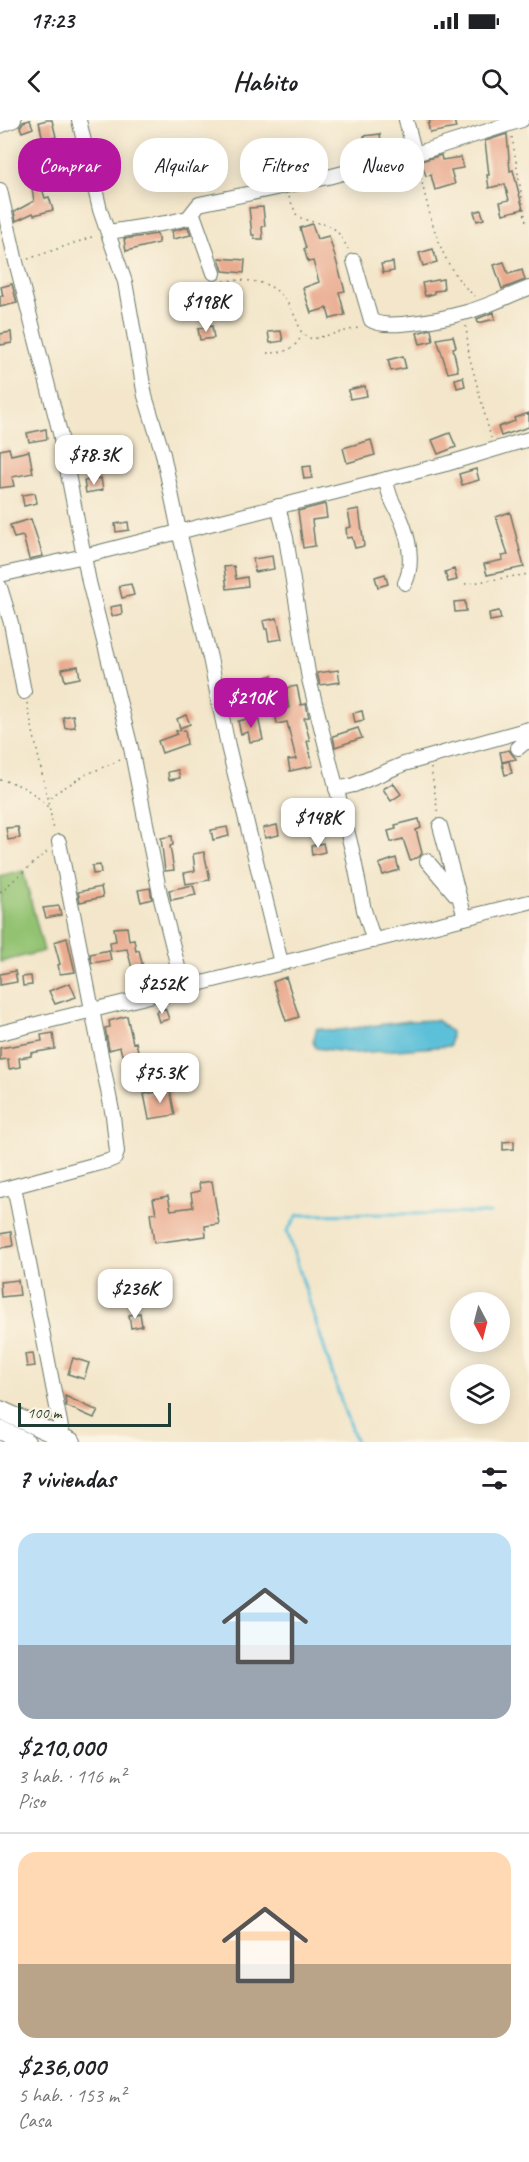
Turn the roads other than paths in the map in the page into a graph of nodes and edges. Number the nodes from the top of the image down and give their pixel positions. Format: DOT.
graph roads {
  1 [pos="14,120"];
  2 [pos="79,120"];
  3 [pos="406,120"];
  4 [pos="516,122"];
  5 [pos="0,126"];
  6 [pos="411,138"];
  7 [pos="424,151"];
  8 [pos="340,172"];
  9 [pos="0,190"];
  10 [pos="193,214"];
  11 [pos="109,232"];
  12 [pos="354,261"];
  13 [pos="214,273"];
  14 [pos="529,288"];
  15 [pos="529,439"];
  16 [pos="386,479"];
  17 [pos="278,506"];
  18 [pos="179,531"];
  19 [pos="84,556"];
  20 [pos="0,575"];
  21 [pos="405,583"];
  22 [pos="0,587"];
  23 [pos="24,692"];
  24 [pos="529,729"];
  25 [pos="336,789"];
  26 [pos="440,826"];
  27 [pos="57,839"];
  28 [pos="427,861"];
  29 [pos="458,897"];
  30 [pos="529,902"];
  31 [pos="465,918"];
  32 [pos="374,941"];
  33 [pos="281,963"];
  34 [pos="183,987"];
  35 [pos="92,1012"];
  36 [pos="0,1033"];
  37 [pos="7,1188"];
  38 [pos="0,1410"];
  39 [pos="0,1430"];
  40 [pos="67,1440"];
  41 [pos="26,1442"];
  1 -- 5 [label="street"];
  2 -- 11 [label="street"];
  3 -- 6 [label="street"];
  4 -- 7 [label="street"];
  8 -- 10 [label="street"];
  9 -- 19 [label="street"];
  10 -- 11 [label="street"];
  10 -- 13 [label="street"];
  11 -- 18 [label="street"];
  12 -- 14 [label="street"];
  15 -- 16 [label="street"];
  16 -- 17 [label="street"];
  16 -- 21 [label="street"];
  17 -- 18 [label="street"];
  17 -- 25 [label="street"];
  18 -- 19 [label="street"];
  18 -- 33 [label="street"];
  19 -- 20 [label="street"];
  19 -- 34 [label="street"];
  22 -- 23 [label="street"];
  24 -- 25 [label="street"];
  25 -- 32 [label="street"];
  26 -- 29 [label="street"];
  27 -- 35 [label="street"];
  28 -- 29 [label="street"];
  29 -- 31 [label="street"];
  30 -- 31 [label="street"];
  31 -- 32 [label="street"];
  32 -- 33 [label="street"];
  33 -- 34 [label="street"];
  34 -- 35 [label="street"];
  35 -- 36 [label="street"];
  35 -- 37 [label="street"];
  37 -- 40 [label="street"];
  38 -- 40 [label="main road"];
  39 -- 41 [label="main road"];
}
